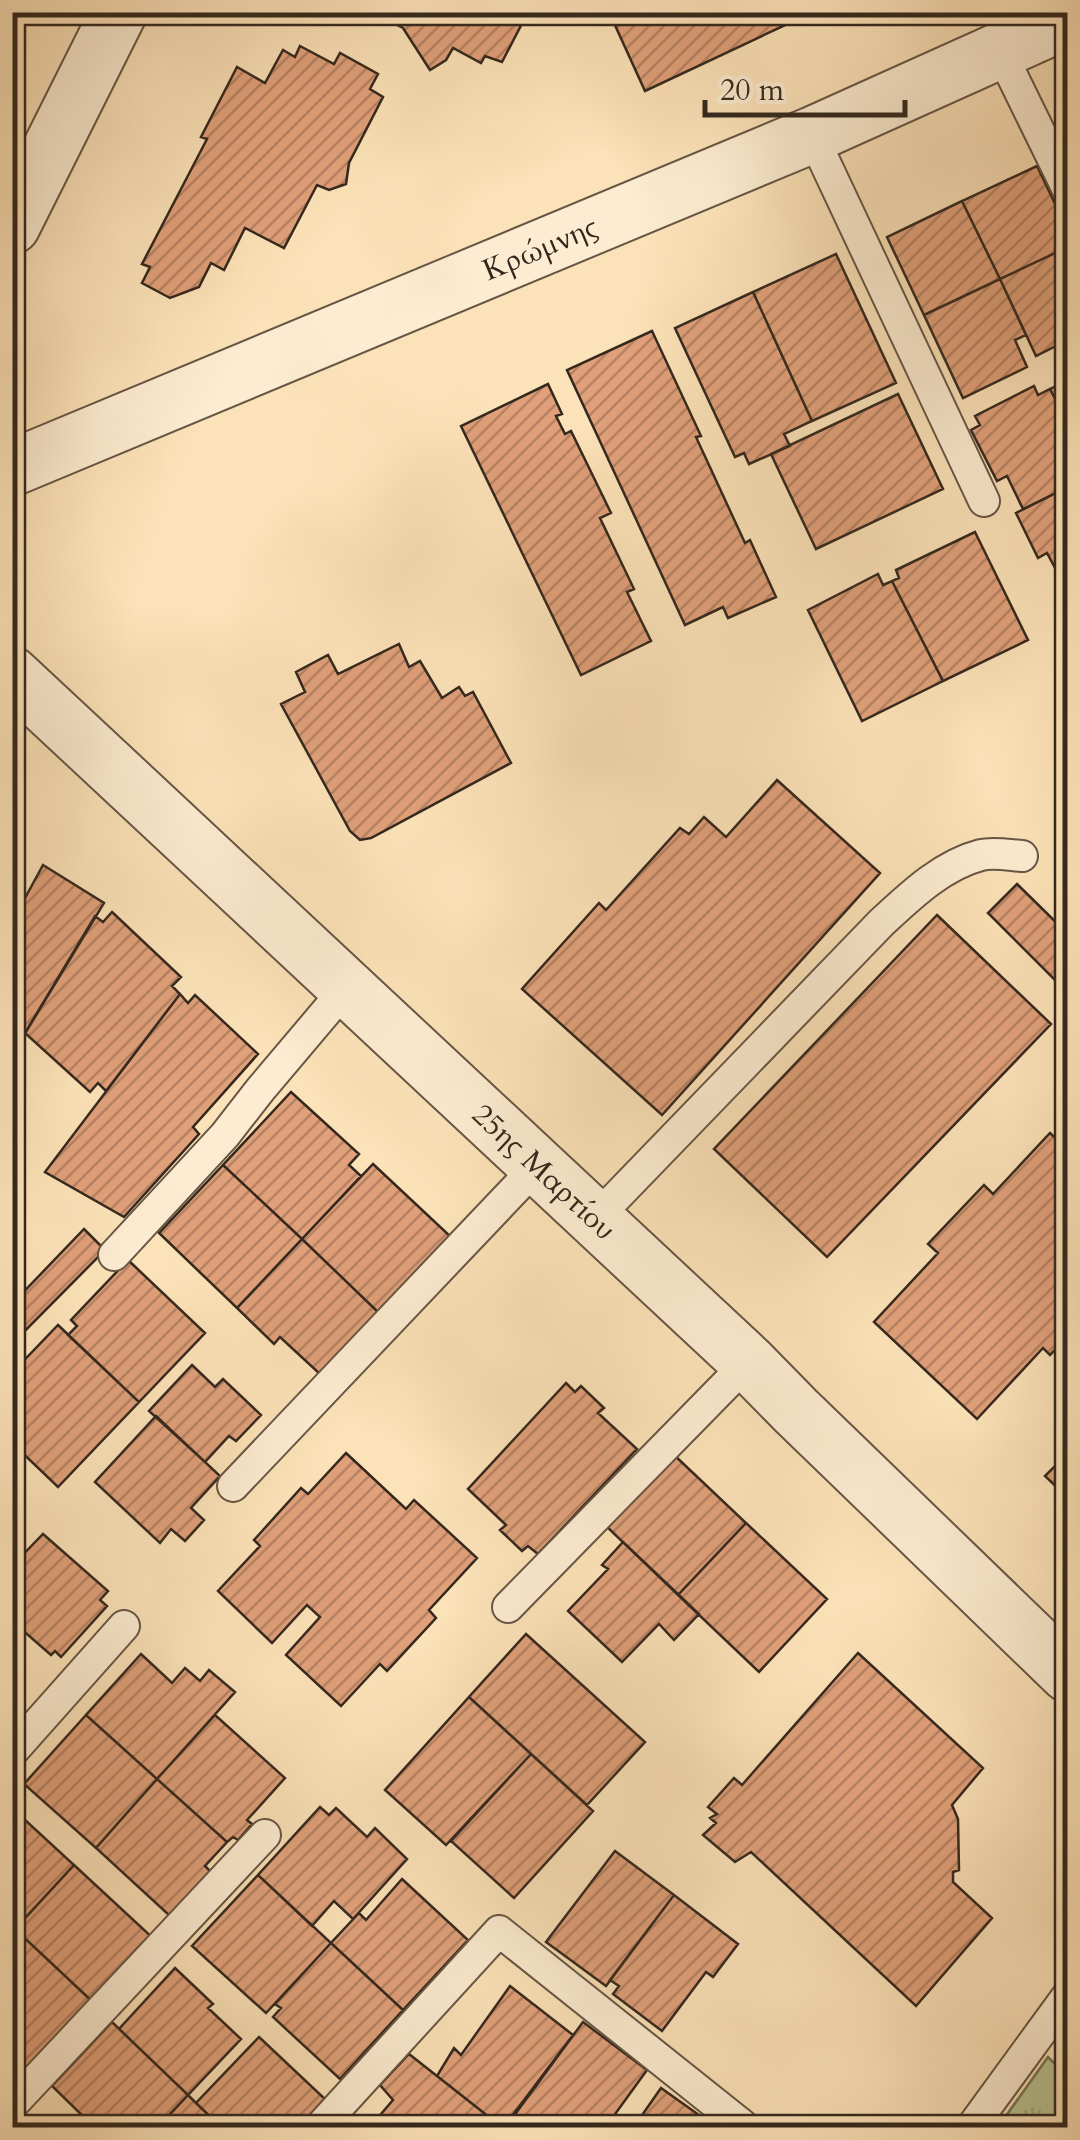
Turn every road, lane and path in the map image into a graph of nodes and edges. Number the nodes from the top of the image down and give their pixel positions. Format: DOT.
graph roads {
  1 [pos="120,12"];
  2 [pos="1068,20"];
  3 [pos="1000,51"];
  4 [pos="812,134"];
  5 [pos="1068,190"];
  6 [pos="12,226"];
  7 [pos="12,468"];
  8 [pos="984,501"];
  9 [pos="12,674"];
  10 [pos="1022,856"];
  11 [pos="348,987"];
  12 [pos="538,1165"];
  13 [pos="595,1219"];
  14 [pos="114,1255"];
  15 [pos="748,1362"];
  16 [pos="233,1486"];
  17 [pos="508,1607"];
  18 [pos="124,1626"];
  19 [pos="1068,1674"];
  20 [pos="12,1752"];
  21 [pos="265,1835"];
  22 [pos="1068,1994"];
  23 [pos="12,2106"];
  24 [pos="319,2128"];
  25 [pos="746,2128"];
  26 [pos="972,2128"];
  1 -- 6 [label="street"];
  2 -- 3 [label="street, Κρώμνης"];
  3 -- 4 [label="street, Κρώμνης"];
  3 -- 5 [label="lane"];
  4 -- 7 [label="street, Κρώμνης"];
  4 -- 8 [label="lane"];
  9 -- 11 [label="street, 25ης Μαρτίου"];
  10 -- 13 [label="lane"];
  11 -- 12 [label="street, 25ης Μαρτίου"];
  11 -- 14 [label="lane"];
  12 -- 13 [label="street, 25ης Μαρτίου"];
  12 -- 16 [label="lane"];
  13 -- 15 [label="street, 25ης Μαρτίου"];
  15 -- 17 [label="lane"];
  15 -- 19 [label="street, 25ης Μαρτίου"];
  18 -- 20 [label="lane"];
  21 -- 23 [label="lane"];
  22 -- 26 [label="lane"];
  24 -- 25 [label="lane"];
}
